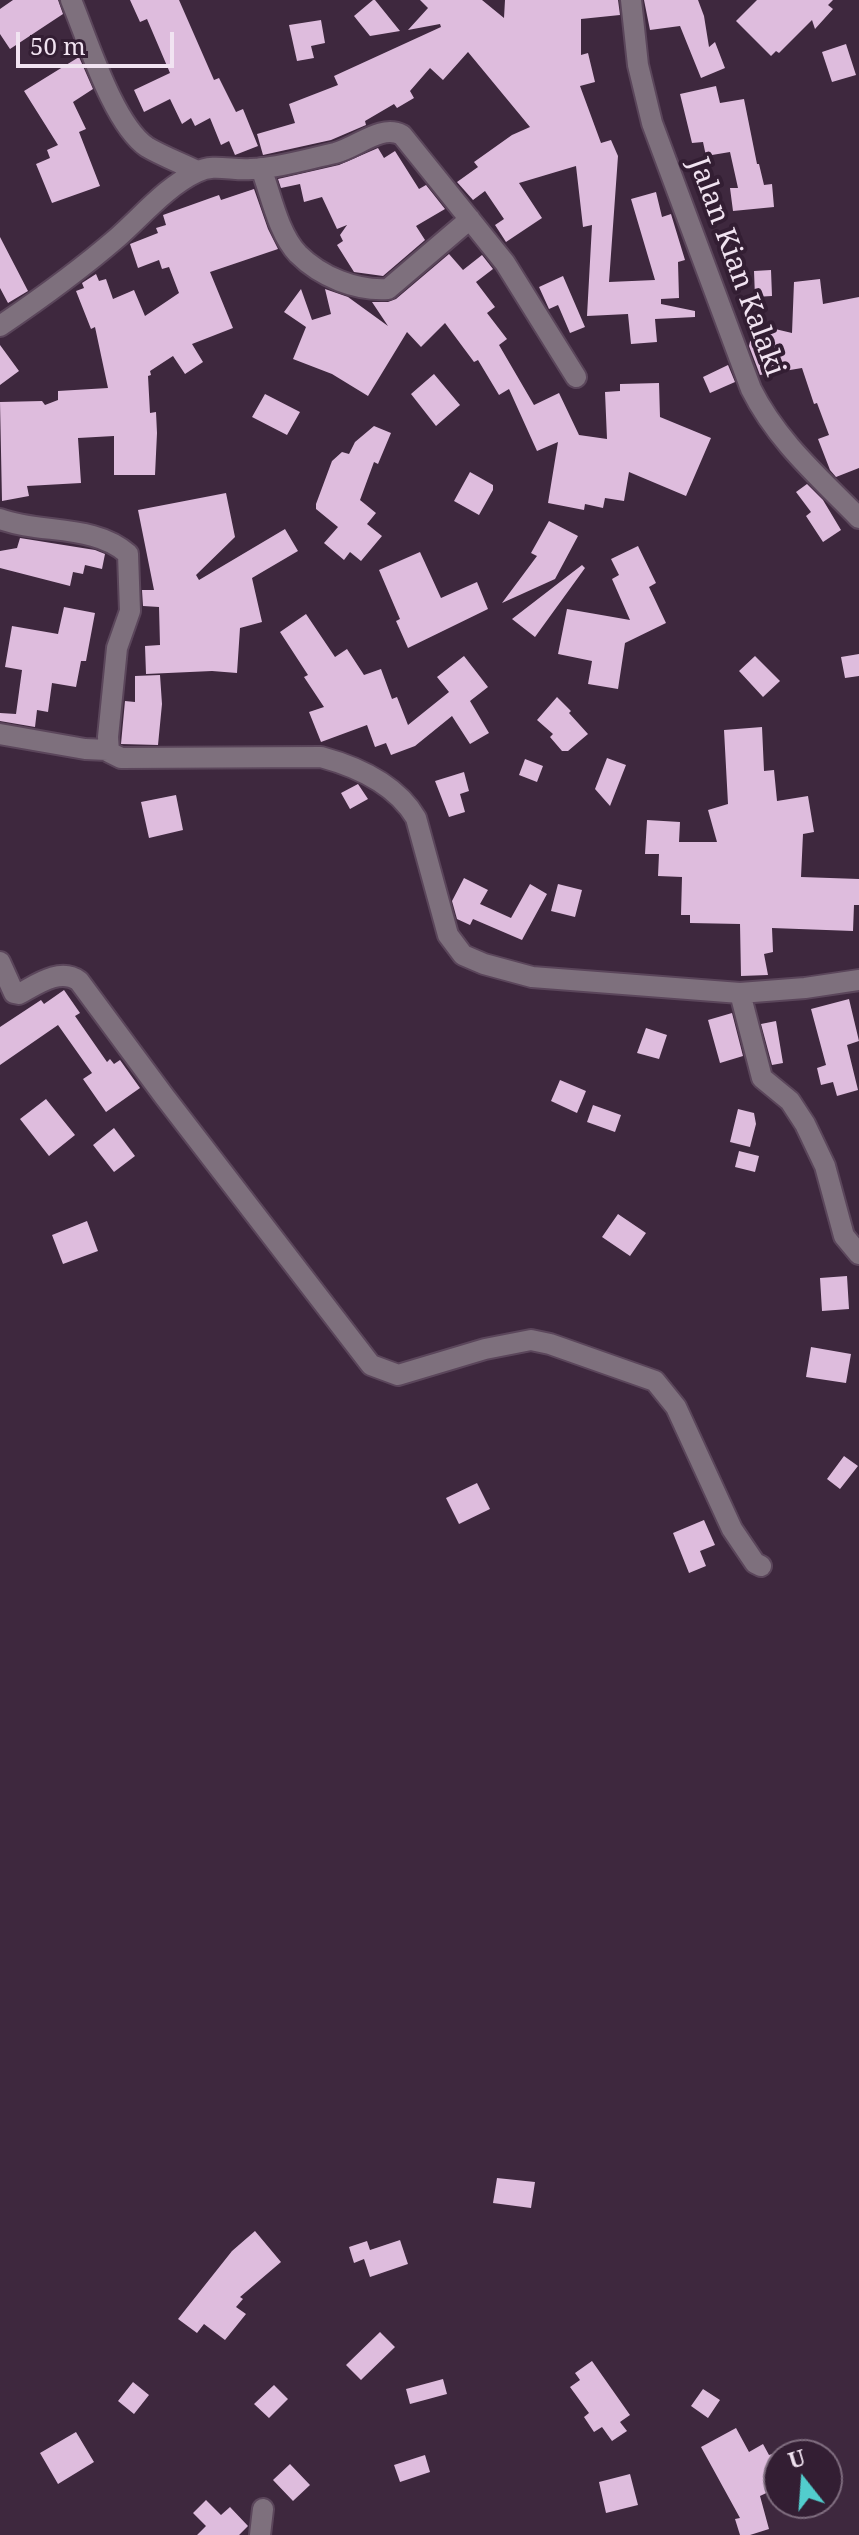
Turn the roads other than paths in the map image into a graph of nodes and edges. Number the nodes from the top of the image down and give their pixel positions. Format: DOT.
graph roads {
  1 [pos="71,0"];
  2 [pos="631,0"];
  3 [pos="261,168"];
  4 [pos="197,171"];
  5 [pos="470,219"];
  6 [pos="0,326"];
  7 [pos="576,377"];
  8 [pos="859,518"];
  9 [pos="0,519"];
  10 [pos="0,734"];
  11 [pos="108,750"];
  12 [pos="0,962"];
  13 [pos="859,980"];
  14 [pos="740,993"];
  15 [pos="859,1254"];
  16 [pos="761,1566"];
  17 [pos="263,2509"];
  18 [pos="260,2535"];
  1 -- 4 [label="street"];
  2 -- 8 [label="street, Jalan Kian Kalaki"];
  3 -- 4 [label="street"];
  3 -- 5 [label="street"];
  3 -- 5 [label="street"];
  4 -- 6 [label="street"];
  5 -- 7 [label="street"];
  9 -- 11 [label="street"];
  10 -- 11 [label="street"];
  11 -- 14 [label="street"];
  12 -- 16 [label="street"];
  13 -- 14 [label="street"];
  14 -- 15 [label="street"];
  17 -- 18 [label="street"];
}
